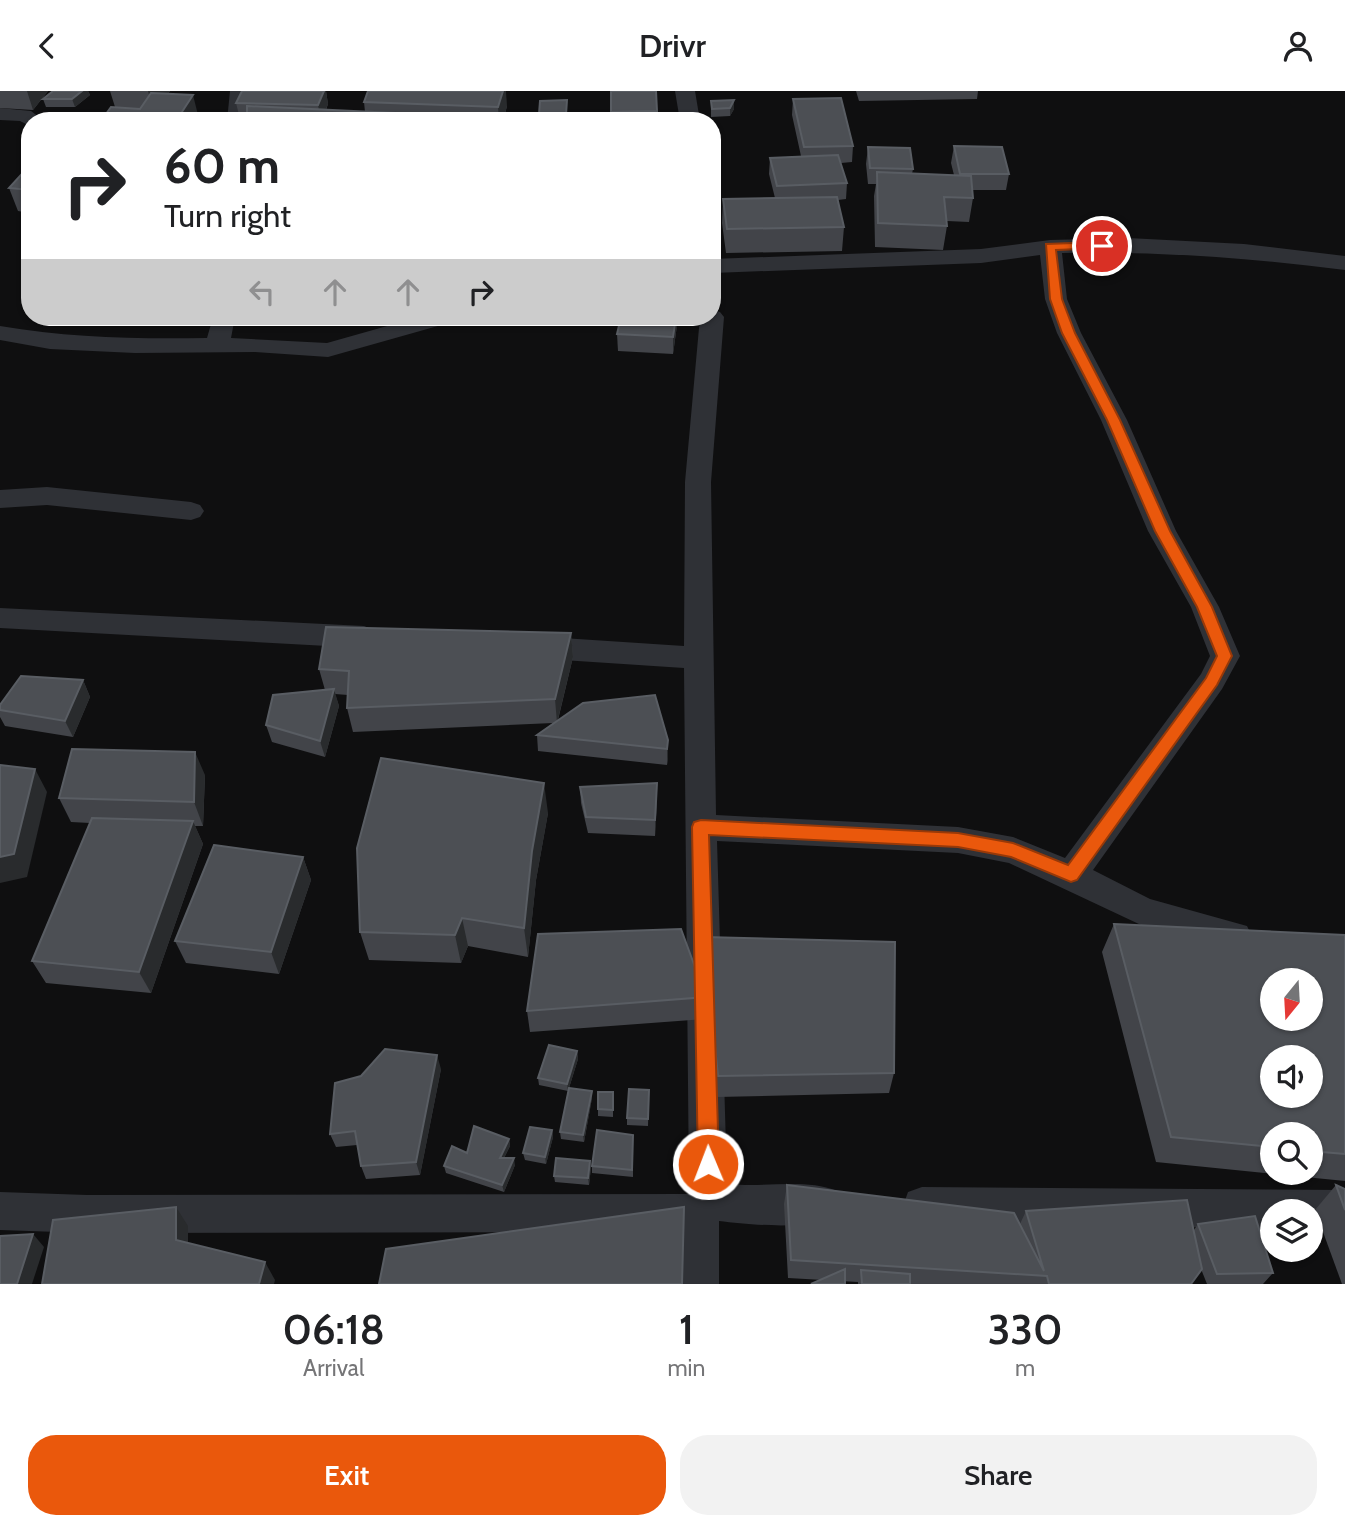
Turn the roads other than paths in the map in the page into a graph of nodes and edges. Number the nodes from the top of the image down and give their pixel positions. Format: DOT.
graph roads {
  1 [pos="240,91"];
  2 [pos="685,91"];
  3 [pos="238,112"];
  4 [pos="688,112"];
  5 [pos="0,114"];
  6 [pos="21,115"];
  7 [pos="1050,247"];
  8 [pos="1345,263"];
  9 [pos="721,264"];
  10 [pos="222,326"];
  11 [pos="412,326"];
  12 [pos="710,326"];
  13 [pos="0,333"];
  14 [pos="217,347"];
  15 [pos="0,499"];
  16 [pos="191,511"];
  17 [pos="0,618"];
  18 [pos="393,639"];
  19 [pos="504,646"];
  20 [pos="700,657"];
  21 [pos="701,827"];
  22 [pos="1071,875"];
  23 [pos="1269,943"];
  24 [pos="708,1205"];
  25 [pos="852,1205"];
  26 [pos="894,1205"];
  27 [pos="1345,1209"];
  28 [pos="0,1211"];
  29 [pos="699,1284"];
  1 -- 3 [label="street"];
  2 -- 4 [label="street"];
  5 -- 6 [label="street"];
  7 -- 8 [label="street"];
  7 -- 9 [label="street"];
  7 -- 22 [label="street"];
  10 -- 14 [label="street"];
  11 -- 14 [label="street"];
  12 -- 20 [label="street"];
  13 -- 14 [label="street"];
  15 -- 16 [label="street"];
  17 -- 18 [label="street"];
  19 -- 20 [label="street"];
  20 -- 21 [label="street"];
  21 -- 22 [label="street"];
  21 -- 24 [label="street"];
  22 -- 23 [label="street"];
  24 -- 25 [label="street"];
  24 -- 28 [label="street"];
  24 -- 29 [label="street"];
  26 -- 27 [label="street"];
}
